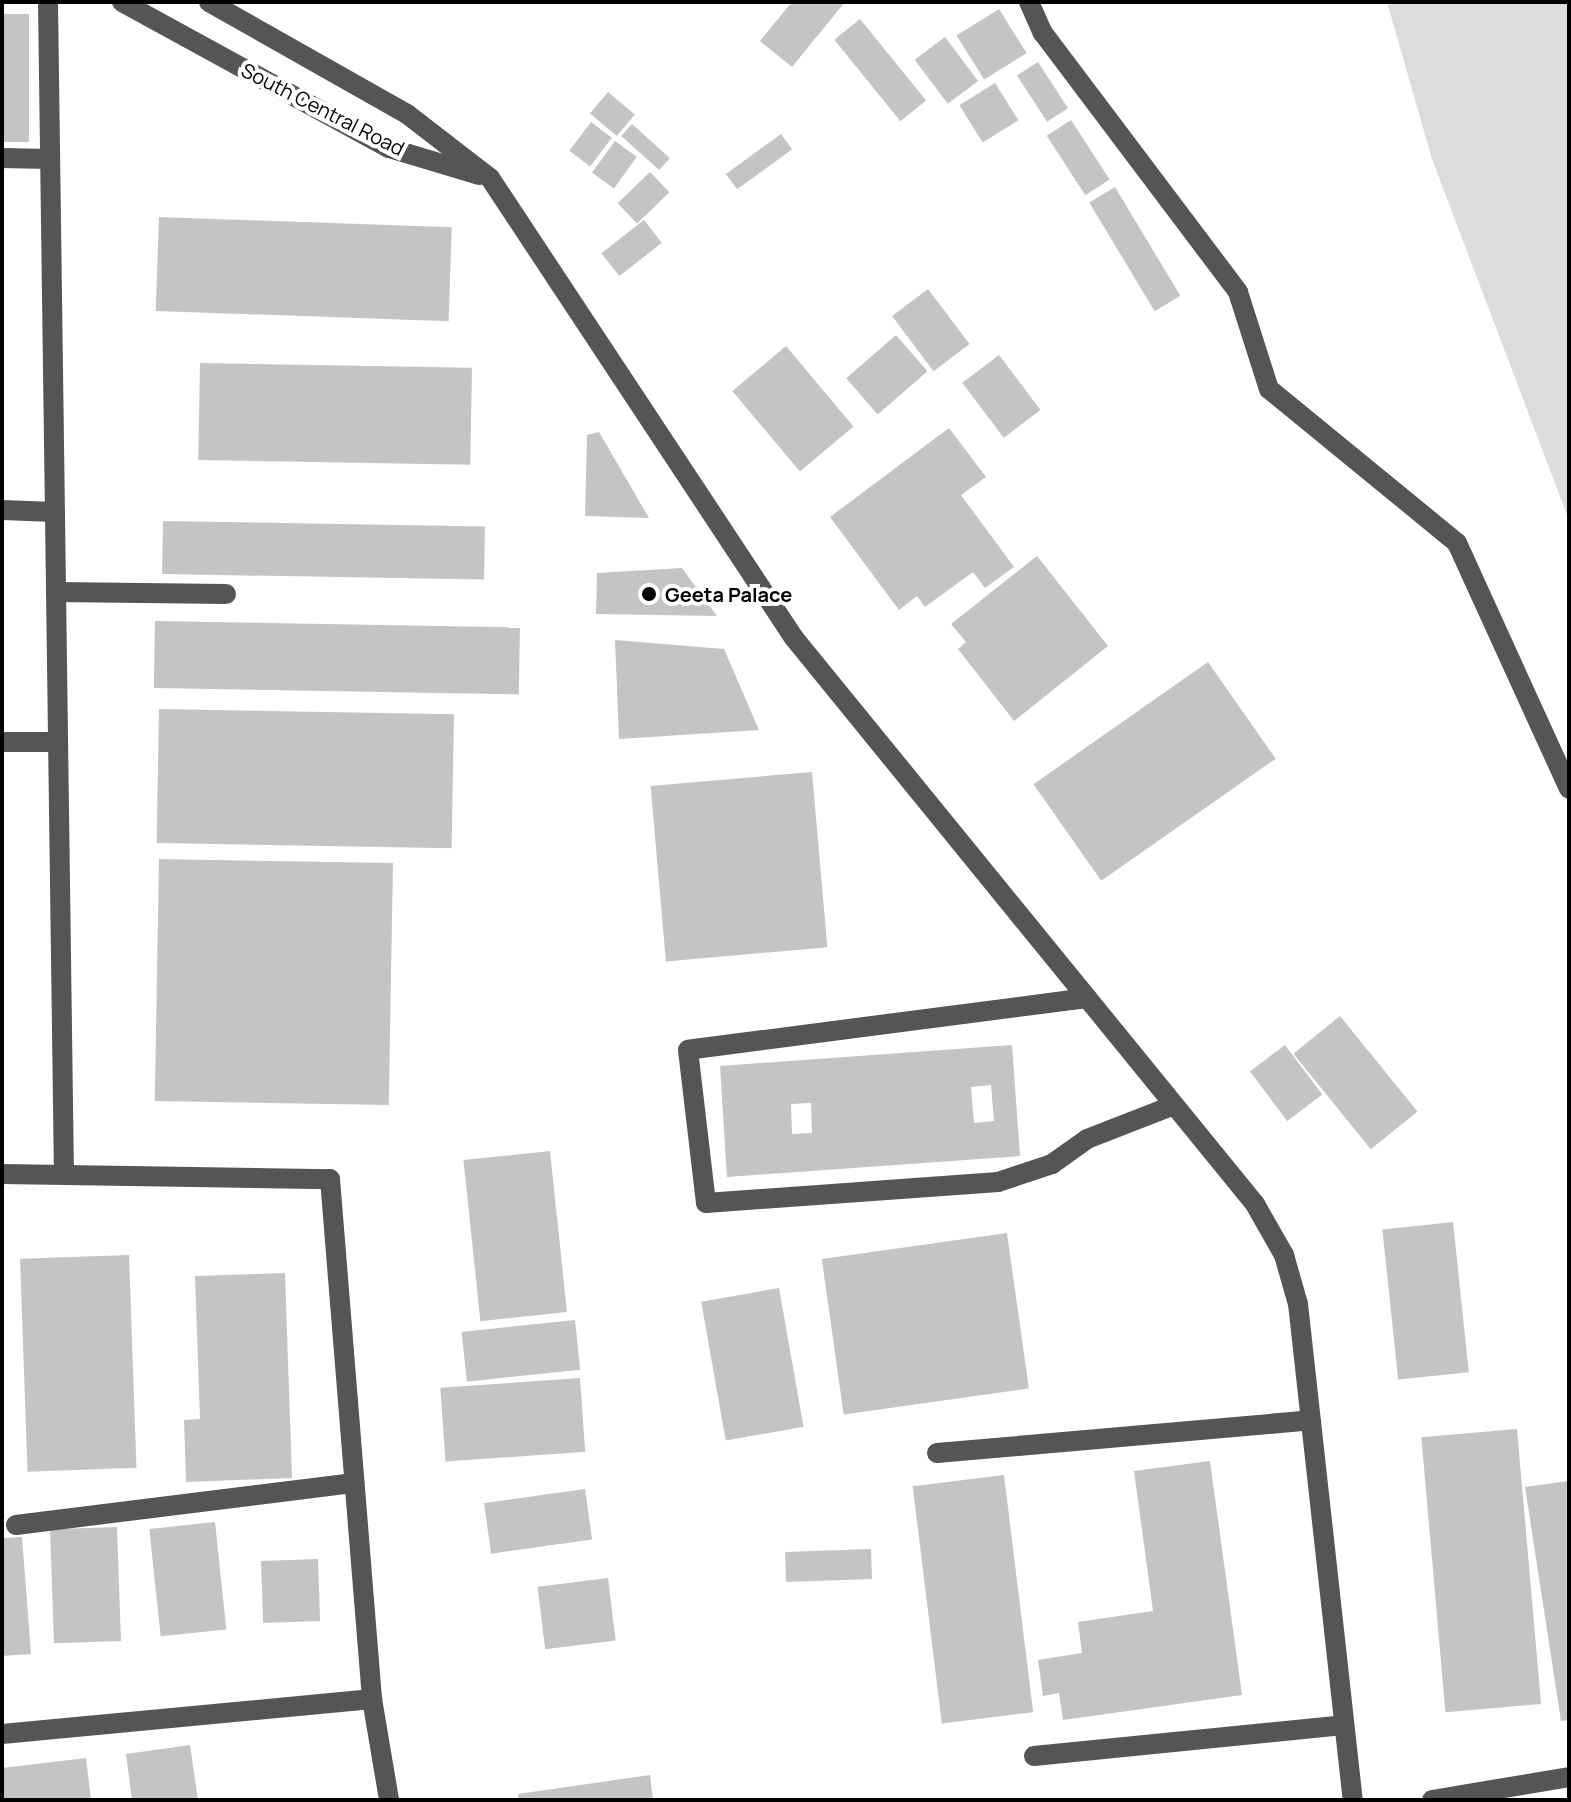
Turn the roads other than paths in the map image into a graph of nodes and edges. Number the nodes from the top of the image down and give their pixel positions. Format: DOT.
graph roads {
  1 [pos="48,2"];
  2 [pos="122,2"];
  3 [pos="209,2"];
  4 [pos="1029,2"];
  5 [pos="2,158"];
  6 [pos="50,159"];
  7 [pos="490,178"];
  8 [pos="2,510"];
  9 [pos="55,512"];
  10 [pos="56,592"];
  11 [pos="226,594"];
  12 [pos="2,742"];
  13 [pos="58,742"];
  14 [pos="1569,789"];
  15 [pos="1087,998"];
  16 [pos="1174,1105"];
  17 [pos="2,1174"];
  18 [pos="64,1174"];
  19 [pos="1311,1420"];
  20 [pos="937,1453"];
  21 [pos="354,1483"];
  22 [pos="16,1525"];
  23 [pos="372,1699"];
  24 [pos="1343,1725"];
  25 [pos="2,1734"];
  26 [pos="1034,1756"];
  27 [pos="1569,1777"];
  28 [pos="389,1800"];
  29 [pos="1353,1800"];
  30 [pos="1432,1800"];
  1 -- 6 [label="street"];
  2 -- 7 [label="street, South Central Road"];
  3 -- 7 [label="street, South Central Road"];
  4 -- 14 [label="street"];
  5 -- 6 [label="street"];
  6 -- 9 [label="street"];
  7 -- 15 [label="street"];
  8 -- 9 [label="street"];
  9 -- 10 [label="street"];
  10 -- 11 [label="street"];
  10 -- 13 [label="street"];
  12 -- 13 [label="street"];
  13 -- 18 [label="street"];
  15 -- 16 [label="street"];
  15 -- 16 [label="street"];
  16 -- 19 [label="street"];
  17 -- 18 [label="street"];
  18 -- 21 [label="street"];
  19 -- 20 [label="street"];
  19 -- 24 [label="street"];
  21 -- 22 [label="street"];
  21 -- 23 [label="street"];
  23 -- 25 [label="street"];
  23 -- 28 [label="street"];
  24 -- 26 [label="street"];
  24 -- 29 [label="street"];
  27 -- 30 [label="street"];
}
